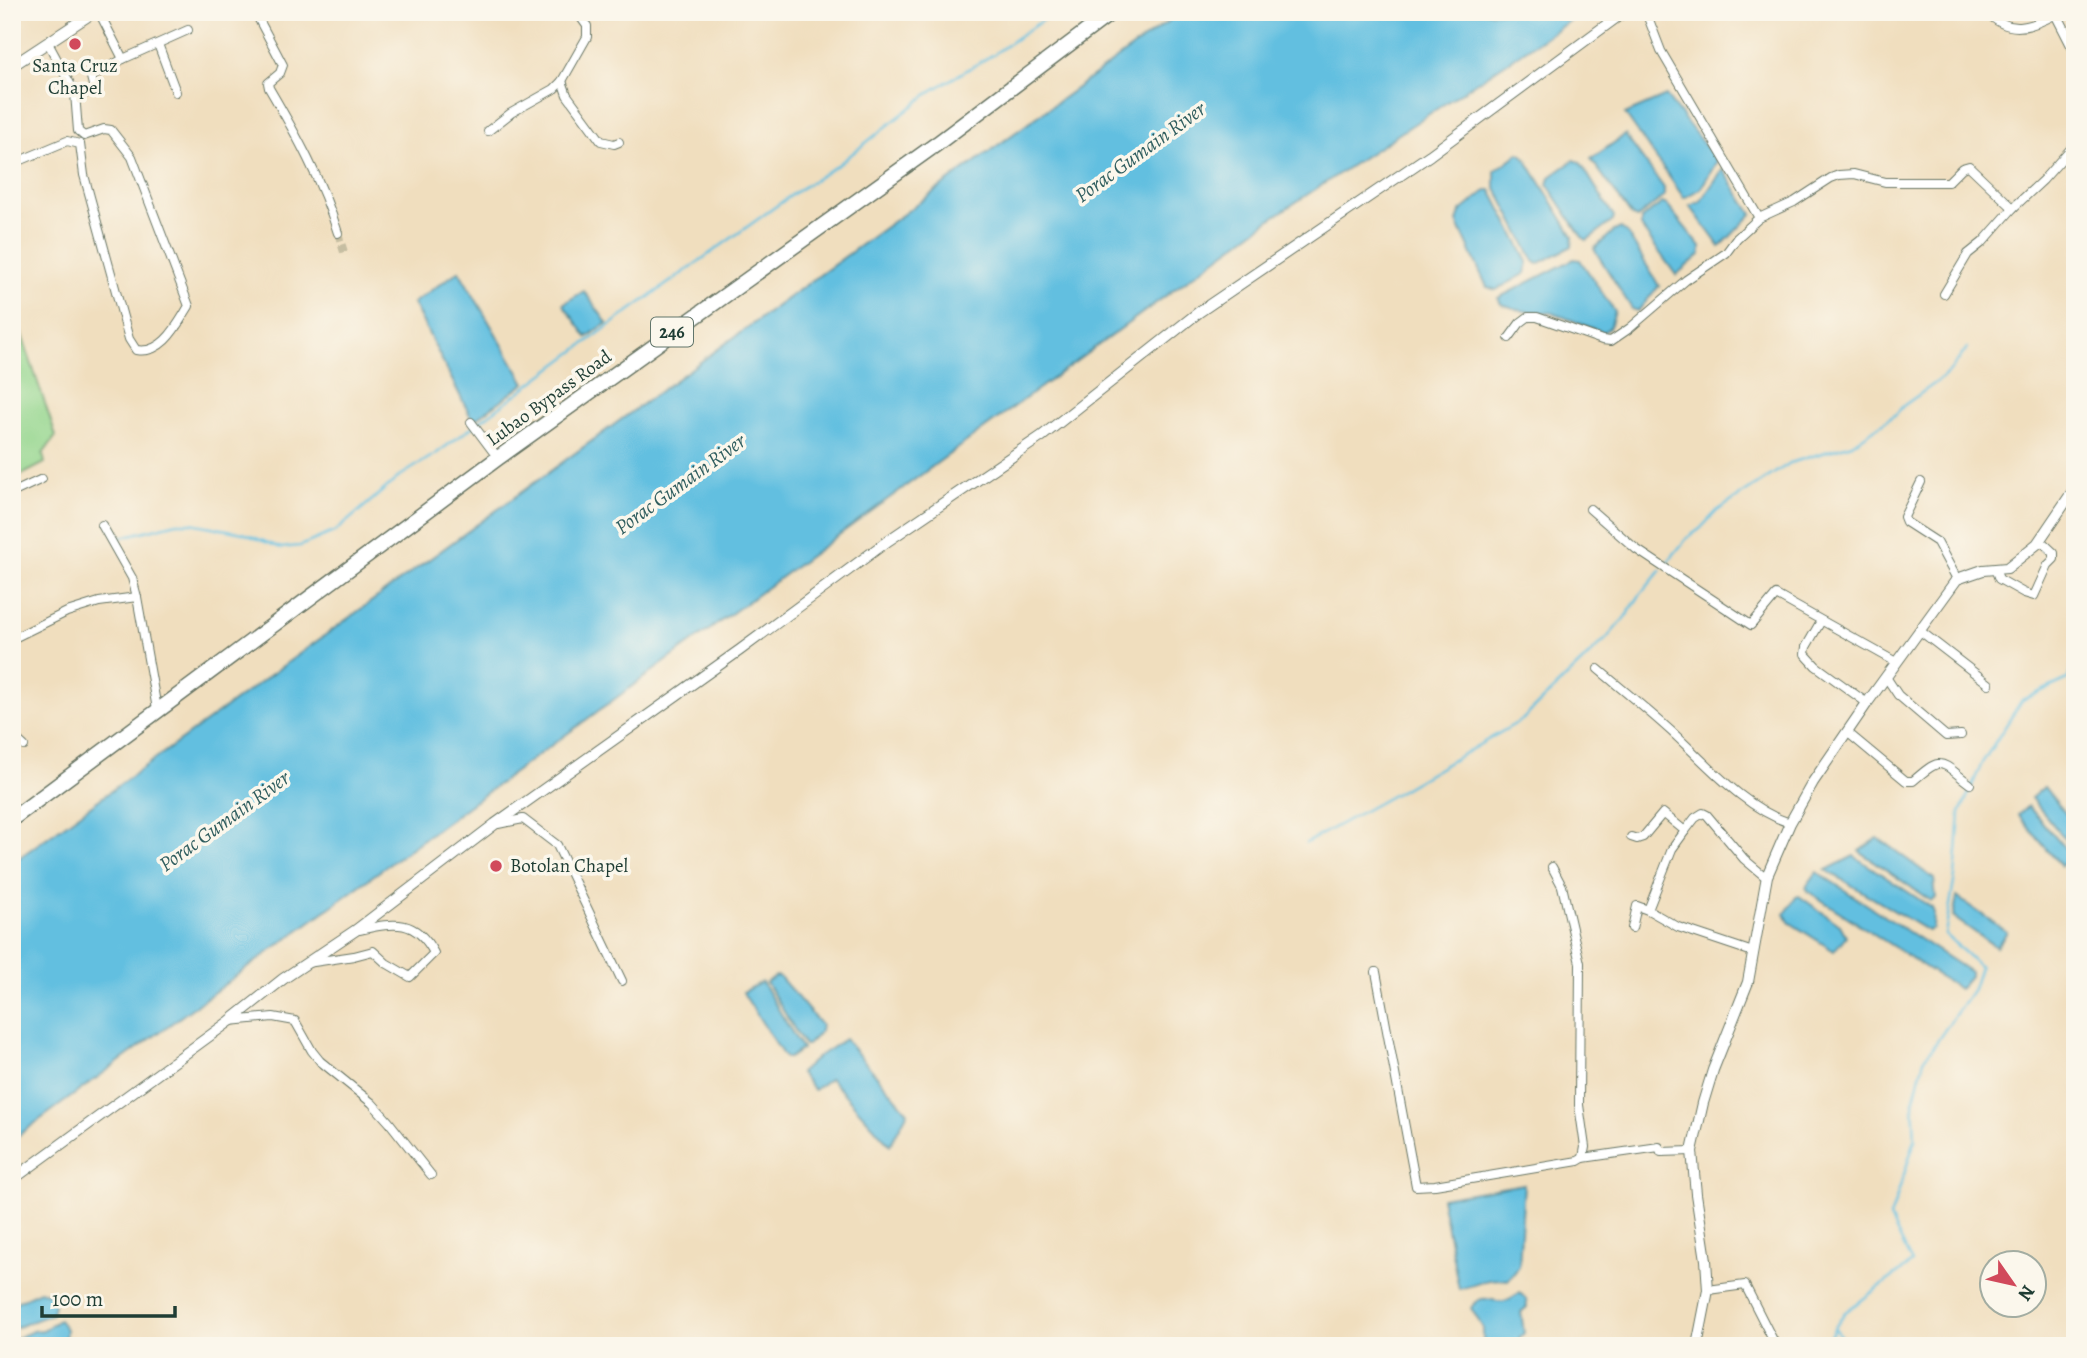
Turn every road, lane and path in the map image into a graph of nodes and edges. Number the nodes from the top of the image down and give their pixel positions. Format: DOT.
graph roads {
  1 [pos="97,12"];
  2 [pos="256,12"];
  3 [pos="577,12"];
  4 [pos="1112,12"];
  5 [pos="1624,12"];
  6 [pos="1646,12"];
  7 [pos="1942,12"];
  8 [pos="1951,12"];
  9 [pos="1987,12"];
  10 [pos="2055,13"];
  11 [pos="188,30"];
  12 [pos="48,43"];
  13 [pos="158,44"];
  14 [pos="2075,51"];
  15 [pos="123,59"];
  16 [pos="12,66"];
  17 [pos="562,81"];
  18 [pos="176,92"];
  19 [pos="76,98"];
  20 [pos="488,131"];
  21 [pos="81,133"];
  22 [pos="74,142"];
  23 [pos="619,142"];
  24 [pos="2075,144"];
  25 [pos="12,164"];
  26 [pos="2013,208"];
  27 [pos="1759,218"];
  28 [pos="338,233"];
  29 [pos="1944,294"];
  30 [pos="1509,338"];
  31 [pos="474,425"];
  32 [pos="498,458"];
  33 [pos="42,479"];
  34 [pos="1922,482"];
  35 [pos="2075,488"];
  36 [pos="12,493"];
  37 [pos="1590,509"];
  38 [pos="102,525"];
  39 [pos="2040,540"];
  40 [pos="1996,569"];
  41 [pos="1957,579"];
  42 [pos="137,597"];
  43 [pos="1821,621"];
  44 [pos="1919,630"];
  45 [pos="12,639"];
  46 [pos="1896,662"];
  47 [pos="1598,669"];
  48 [pos="1886,677"];
  49 [pos="1989,684"];
  50 [pos="1867,703"];
  51 [pos="158,709"];
  52 [pos="1847,732"];
  53 [pos="12,735"];
  54 [pos="1961,735"];
  55 [pos="24,746"];
  56 [pos="1970,784"];
  57 [pos="13,815"];
  58 [pos="1790,823"];
  59 [pos="495,824"];
  60 [pos="1685,831"];
  61 [pos="1631,837"];
  62 [pos="1552,867"];
  63 [pos="1767,876"];
  64 [pos="1648,910"];
  65 [pos="1632,928"];
  66 [pos="356,930"];
  67 [pos="1754,952"];
  68 [pos="307,964"];
  69 [pos="1376,972"];
  70 [pos="622,981"];
  71 [pos="230,1021"];
  72 [pos="1692,1151"];
  73 [pos="1583,1158"];
  74 [pos="431,1175"];
  75 [pos="12,1180"];
  76 [pos="1708,1290"];
  77 [pos="1697,1346"];
  78 [pos="1776,1346"];
  1 -- 12 [label="street"];
  1 -- 15 [label="street"];
  2 -- 28 [label="street"];
  3 -- 17 [label="street"];
  4 -- 32 [label="highway, Lubao Bypass Road / 246"];
  5 -- 59 [label="street"];
  6 -- 27 [label="street"];
  7 -- 8 [label="street"];
  9 -- 10 [label="street"];
  10 -- 14 [label="street"];
  11 -- 13 [label="street"];
  12 -- 16 [label="street"];
  12 -- 19 [label="street"];
  13 -- 15 [label="street"];
  13 -- 18 [label="street"];
  15 -- 19 [label="street"];
  17 -- 20 [label="street"];
  17 -- 23 [label="street"];
  19 -- 21 [label="street"];
  21 -- 22 [label="street"];
  21 -- 22 [label="street"];
  22 -- 25 [label="street"];
  24 -- 26 [label="street"];
  26 -- 27 [label="street"];
  26 -- 29 [label="street"];
  27 -- 30 [label="street"];
  31 -- 32 [label="street"];
  32 -- 51 [label="highway, Lubao Bypass Road / 246"];
  33 -- 36 [label="street"];
  34 -- 41 [label="street"];
  35 -- 39 [label="street"];
  37 -- 43 [label="street"];
  38 -- 42 [label="street"];
  39 -- 40 [label="street"];
  39 -- 40 [label="street"];
  40 -- 41 [label="street"];
  41 -- 44 [label="street"];
  42 -- 45 [label="street"];
  42 -- 51 [label="street"];
  43 -- 46 [label="street"];
  43 -- 50 [label="street"];
  44 -- 46 [label="street"];
  44 -- 49 [label="street"];
  46 -- 48 [label="street"];
  47 -- 58 [label="street"];
  48 -- 50 [label="street"];
  48 -- 54 [label="street"];
  50 -- 52 [label="street"];
  51 -- 57 [label="highway, Lubao Bypass Road"];
  52 -- 56 [label="street"];
  52 -- 58 [label="street"];
  53 -- 55 [label="street"];
  58 -- 63 [label="street"];
  59 -- 66 [label="street"];
  59 -- 70 [label="street"];
  60 -- 61 [label="street"];
  60 -- 63 [label="street"];
  60 -- 64 [label="street"];
  62 -- 73 [label="street"];
  63 -- 67 [label="street"];
  64 -- 65 [label="street"];
  64 -- 67 [label="street"];
  66 -- 68 [label="street"];
  66 -- 68 [label="street"];
  67 -- 72 [label="street"];
  68 -- 71 [label="street"];
  69 -- 73 [label="street"];
  71 -- 74 [label="street"];
  71 -- 75 [label="street"];
  72 -- 73 [label="street"];
  72 -- 76 [label="street"];
  76 -- 77 [label="street"];
  76 -- 78 [label="street"];
}
